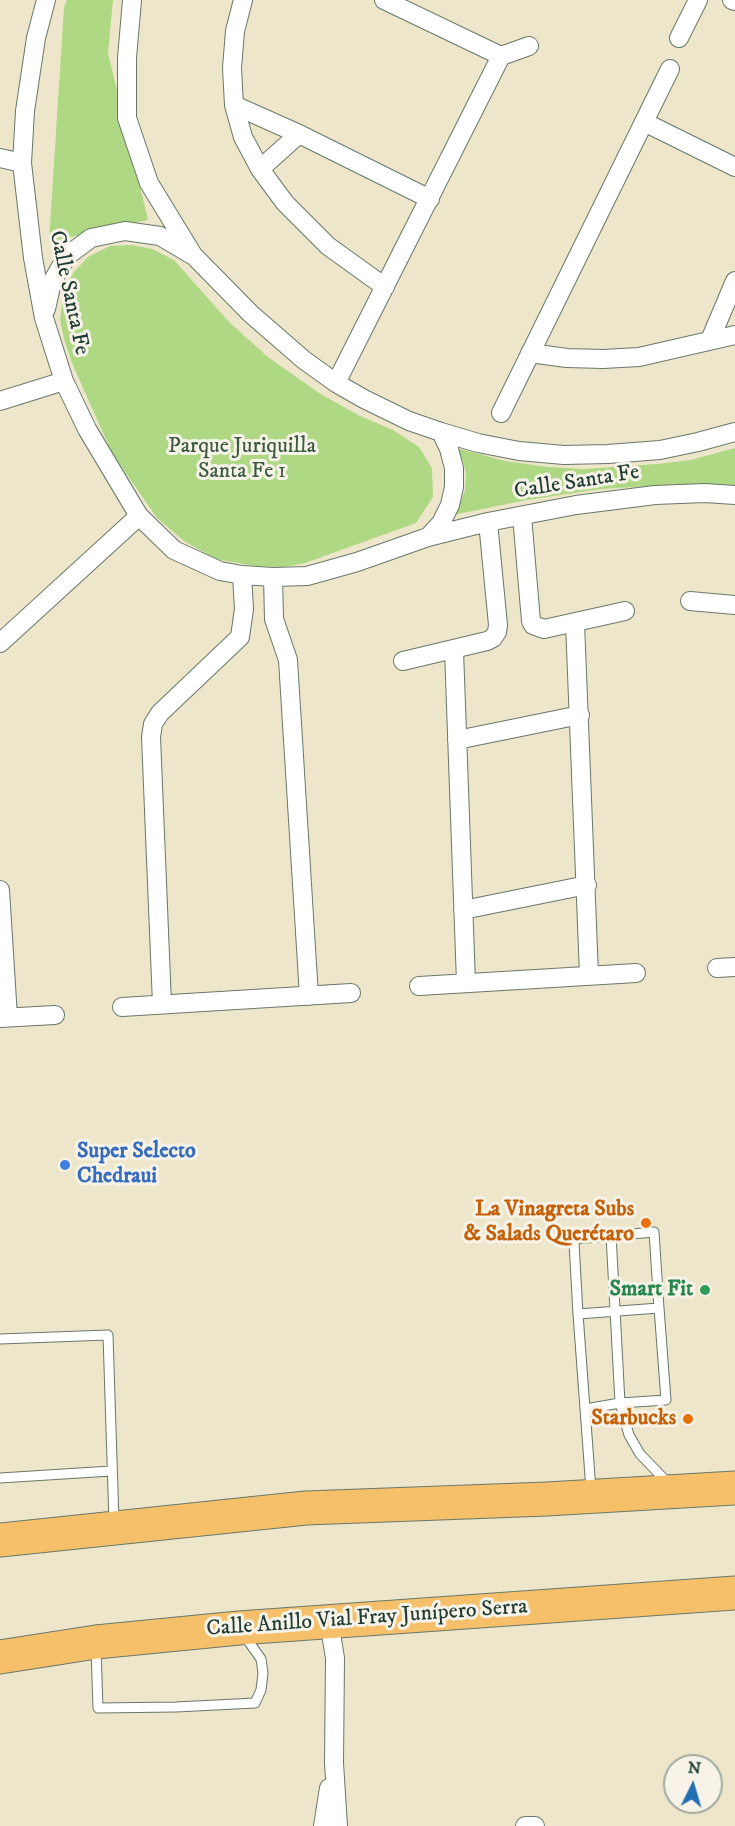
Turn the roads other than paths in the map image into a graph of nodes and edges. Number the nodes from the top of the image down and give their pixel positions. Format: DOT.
graph roads {
  1 [pos="46,0"];
  2 [pos="132,0"];
  3 [pos="243,0"];
  4 [pos="384,0"];
  5 [pos="698,0"];
  6 [pos="679,38"];
  7 [pos="529,46"];
  8 [pos="501,56"];
  9 [pos="670,69"];
  10 [pos="234,105"];
  11 [pos="644,122"];
  12 [pos="299,134"];
  13 [pos="0,158"];
  14 [pos="22,163"];
  15 [pos="735,167"];
  16 [pos="260,169"];
  17 [pos="430,199"];
  18 [pos="193,255"];
  19 [pos="735,281"];
  20 [pos="385,287"];
  21 [pos="44,318"];
  22 [pos="735,335"];
  23 [pos="711,340"];
  24 [pos="530,353"];
  25 [pos="64,381"];
  26 [pos="336,383"];
  27 [pos="0,401"];
  28 [pos="501,413"];
  29 [pos="441,432"];
  30 [pos="735,432"];
  31 [pos="735,495"];
  32 [pos="139,516"];
  33 [pos="522,516"];
  34 [pos="488,522"];
  35 [pos="428,537"];
  36 [pos="242,575"];
  37 [pos="273,577"];
  38 [pos="690,601"];
  39 [pos="735,605"];
  40 [pos="625,611"];
  41 [pos="575,623"];
  42 [pos="0,643"];
  43 [pos="454,650"];
  44 [pos="403,661"];
  45 [pos="580,716"];
  46 [pos="457,740"];
  47 [pos="587,885"];
  48 [pos="0,890"];
  49 [pos="463,910"];
  50 [pos="1,940"];
  51 [pos="636,973"];
  52 [pos="589,975"];
  53 [pos="466,983"];
  54 [pos="419,986"];
  55 [pos="351,993"];
  56 [pos="309,996"];
  57 [pos="162,1004"];
  58 [pos="122,1006"];
  59 [pos="55,1015"];
  60 [pos="4,1018"];
  61 [pos="610,1235"];
  62 [pos="659,1308"];
  63 [pos="614,1311"];
  64 [pos="578,1314"];
  65 [pos="0,1339"];
  66 [pos="620,1403"];
  67 [pos="585,1409"];
  68 [pos="111,1472"];
  69 [pos="0,1478"];
  70 [pos="735,1488"];
  71 [pos="675,1491"];
  72 [pos="591,1496"];
  73 [pos="547,1499"];
  74 [pos="735,1500"];
  75 [pos="114,1527"];
  76 [pos="0,1540"];
  77 [pos="735,1574"];
  78 [pos="735,1593"];
  79 [pos="551,1605"];
  80 [pos="329,1621"];
  81 [pos="239,1628"];
  82 [pos="96,1642"];
  83 [pos="0,1657"];
  84 [pos="334,1763"];
  85 [pos="323,1826"];
  86 [pos="338,1826"];
  87 [pos="525,1826"];
  88 [pos="536,1826"];
  1 -- 14 [label="street, Calle Santa Fe"];
  2 -- 18 [label="street, Calle Santa Fe"];
  3 -- 10 [label="street"];
  4 -- 8 [label="street"];
  5 -- 6 [label="street"];
  7 -- 8 [label="street"];
  8 -- 17 [label="street"];
  9 -- 11 [label="street"];
  10 -- 12 [label="street"];
  10 -- 16 [label="street"];
  11 -- 15 [label="street"];
  11 -- 24 [label="street"];
  12 -- 16 [label="street"];
  12 -- 17 [label="street"];
  13 -- 14 [label="street"];
  14 -- 21 [label="street, Calle Santa Fe"];
  16 -- 20 [label="street"];
  17 -- 20 [label="street"];
  18 -- 21 [label="street"];
  18 -- 26 [label="street, Calle Santa Fe"];
  19 -- 23 [label="street"];
  20 -- 26 [label="street"];
  21 -- 25 [label="street, Calle Santa Fe"];
  22 -- 23 [label="street"];
  23 -- 24 [label="street"];
  24 -- 28 [label="street"];
  25 -- 27 [label="street"];
  25 -- 32 [label="street, Calle Santa Fe"];
  26 -- 29 [label="street, Calle Santa Fe"];
  29 -- 30 [label="street, Calle Santa Fe"];
  29 -- 35 [label="street"];
  31 -- 33 [label="street, Calle Santa Fe"];
  32 -- 36 [label="street, Calle Santa Fe"];
  32 -- 42 [label="street"];
  33 -- 34 [label="street, Calle Santa Fe"];
  33 -- 41 [label="street"];
  34 -- 35 [label="street, Calle Santa Fe"];
  34 -- 43 [label="street"];
  35 -- 37 [label="street, Calle Santa Fe"];
  36 -- 37 [label="street, Calle Santa Fe"];
  36 -- 57 [label="street"];
  37 -- 56 [label="street"];
  38 -- 39 [label="street"];
  40 -- 41 [label="street"];
  41 -- 45 [label="street"];
  43 -- 44 [label="street"];
  43 -- 46 [label="street"];
  45 -- 46 [label="street"];
  45 -- 47 [label="street"];
  46 -- 49 [label="street"];
  47 -- 49 [label="street"];
  47 -- 52 [label="street"];
  48 -- 50 [label="street"];
  49 -- 53 [label="street"];
  50 -- 60 [label="street"];
  51 -- 52 [label="street"];
  52 -- 53 [label="street"];
  53 -- 54 [label="street"];
  55 -- 56 [label="street"];
  56 -- 57 [label="street"];
  57 -- 58 [label="street"];
  59 -- 60 [label="street"];
  61 -- 62 [label="lane"];
  61 -- 63 [label="lane"];
  61 -- 64 [label="lane"];
  62 -- 63 [label="lane"];
  62 -- 66 [label="lane"];
  63 -- 64 [label="lane"];
  63 -- 66 [label="lane"];
  64 -- 67 [label="lane"];
  65 -- 68 [label="lane"];
  66 -- 67 [label="lane"];
  66 -- 71 [label="lane"];
  67 -- 72 [label="lane"];
  68 -- 69 [label="lane"];
  68 -- 75 [label="lane"];
  70 -- 71 [label="highway"];
  71 -- 72 [label="highway"];
  72 -- 73 [label="highway"];
  73 -- 74 [label="highway"];
  73 -- 75 [label="highway"];
  75 -- 76 [label="highway"];
  77 -- 79 [label="highway"];
  78 -- 79 [label="highway, Calle Anillo Vial Fray Junípero Serra"];
  79 -- 80 [label="highway, Calle Anillo Vial Fray Junípero Serra"];
  80 -- 81 [label="highway, Calle Anillo Vial Fray Junípero Serra"];
  80 -- 84 [label="street"];
  81 -- 82 [label="highway, Calle Anillo Vial Fray Junípero Serra"];
  81 -- 82 [label="lane"];
  82 -- 83 [label="highway, Calle Anillo Vial Fray Junípero Serra"];
  84 -- 85 [label="street"];
  84 -- 86 [label="street"];
  87 -- 88 [label="street"];
}
